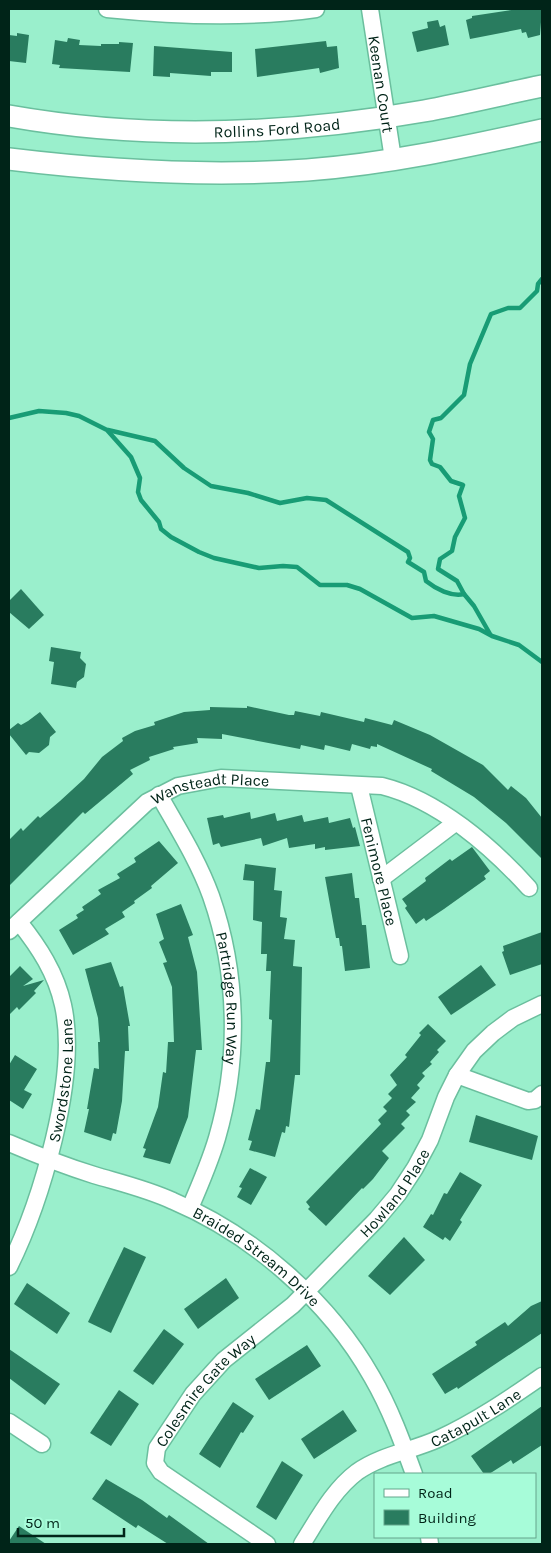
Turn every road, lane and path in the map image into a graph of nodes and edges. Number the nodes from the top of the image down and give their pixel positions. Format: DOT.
graph roads {
  1 [pos="107,9"];
  2 [pos="316,9"];
  3 [pos="370,9"];
  4 [pos="542,86"];
  5 [pos="9,116"];
  6 [pos="386,116"];
  7 [pos="542,130"];
  8 [pos="9,159"];
  9 [pos="393,159"];
  10 [pos="359,786"];
  11 [pos="159,795"];
  12 [pos="455,823"];
  13 [pos="382,879"];
  14 [pos="529,888"];
  15 [pos="14,926"];
  16 [pos="400,956"];
  17 [pos="542,1004"];
  18 [pos="457,1074"];
  19 [pos="542,1094"];
  20 [pos="9,1143"];
  21 [pos="47,1160"];
  22 [pos="190,1208"];
  23 [pos="9,1267"];
  24 [pos="305,1292"];
  25 [pos="542,1376"];
  26 [pos="9,1422"];
  27 [pos="42,1444"];
  28 [pos="406,1451"];
  29 [pos="414,1473"];
  30 [pos="260,1542"];
  31 [pos="302,1544"];
  1 -- 2 [label="street"];
  3 -- 6 [label="street, Keenan Court"];
  4 -- 6 [label="main road, Rollins Ford Road"];
  5 -- 6 [label="main road, Rollins Ford Road"];
  6 -- 9 [label="street, Keenan Court"];
  7 -- 9 [label="main road"];
  8 -- 9 [label="main road"];
  10 -- 11 [label="street, Wansteadt Place"];
  10 -- 12 [label="street, Wansteadt Place"];
  10 -- 13 [label="street, Fenimore Place"];
  11 -- 15 [label="street, Wansteadt Place"];
  11 -- 22 [label="street, Partridge Run Way"];
  12 -- 13 [label="street"];
  12 -- 14 [label="street, Wansteadt Place"];
  13 -- 16 [label="street, Fenimore Place"];
  15 -- 21 [label="street, Swordstone Lane"];
  17 -- 18 [label="street, Howland Place"];
  18 -- 19 [label="street"];
  18 -- 24 [label="street, Howland Place"];
  20 -- 21 [label="street, Braided Stream Drive"];
  21 -- 22 [label="street, Braided Stream Drive"];
  21 -- 23 [label="street, Swordstone Lane"];
  22 -- 24 [label="street, Braided Stream Drive"];
  24 -- 28 [label="street, Braided Stream Drive"];
  24 -- 30 [label="street, Colesmire Gate Way"];
  25 -- 28 [label="street, Catapult Lane"];
  26 -- 27 [label="street"];
  28 -- 29 [label="street, Braided Stream Drive"];
  28 -- 31 [label="street, Catapult Lane"];
}
